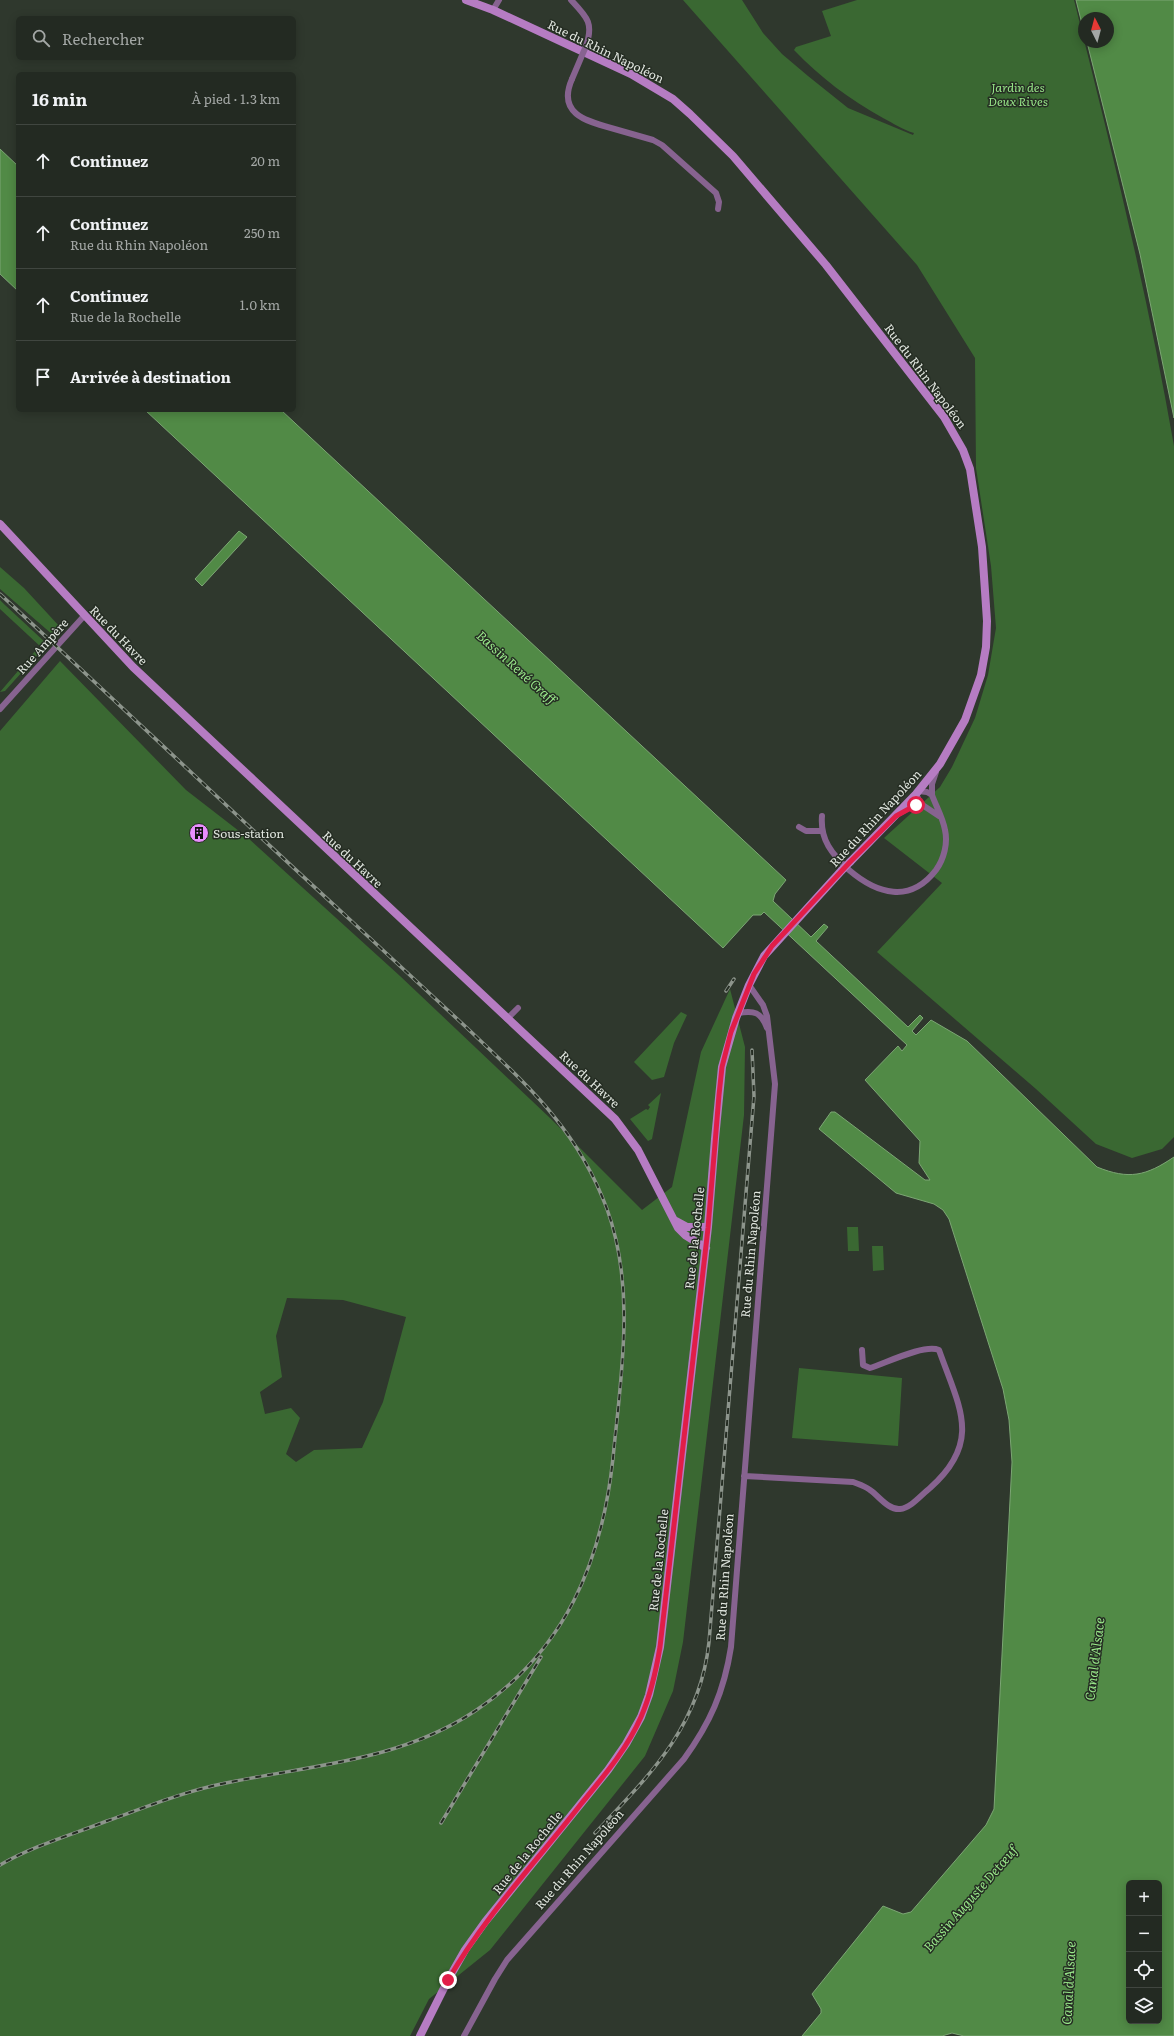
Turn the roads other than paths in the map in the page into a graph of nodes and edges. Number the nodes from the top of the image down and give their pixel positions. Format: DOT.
graph roads {
  1 [pos="466,0"];
  2 [pos="499,0"];
  3 [pos="571,0"];
  4 [pos="492,10"];
  5 [pos="718,209"];
  6 [pos="0,524"];
  7 [pos="84,616"];
  8 [pos="0,709"];
  9 [pos="940,764"];
  10 [pos="917,793"];
  11 [pos="932,795"];
  12 [pos="922,804"];
  13 [pos="822,816"];
  14 [pos="896,816"];
  15 [pos="940,817"];
  16 [pos="799,827"];
  17 [pos="822,831"];
  18 [pos="749,984"];
  19 [pos="518,1008"];
  20 [pos="737,1016"];
  21 [pos="507,1019"];
  22 [pos="769,1033"];
  23 [pos="674,1219"];
  24 [pos="708,1228"];
  25 [pos="706,1248"];
  26 [pos="862,1350"];
  27 [pos="744,1476"];
  28 [pos="420,2036"];
  29 [pos="464,2036"];
  1 -- 4 [label="main road, Rue du Rhin Napoléon"];
  2 -- 4 [label="street"];
  3 -- 5 [label="street, bridge"];
  4 -- 9 [label="main road, Rue du Rhin Napoléon"];
  6 -- 7 [label="main road, Rue du Havre"];
  7 -- 8 [label="street, Rue Ampère"];
  7 -- 21 [label="main road, Rue du Havre"];
  9 -- 10 [label="main road, Rue du Rhin Napoléon"];
  9 -- 11 [label="street"];
  10 -- 11 [label="street"];
  10 -- 12 [label="street"];
  10 -- 14 [label="main road, Rue du Rhin Napoléon"];
  11 -- 15 [label="street"];
  12 -- 14 [label="street"];
  12 -- 15 [label="street"];
  13 -- 17 [label="street"];
  14 -- 18 [label="main road, Rue du Rhin Napoléon, bridge"];
  15 -- 17 [label="street"];
  16 -- 17 [label="street"];
  18 -- 20 [label="main road, Rue du Rhin Napoléon"];
  18 -- 22 [label="street, Rue du Rhin Napoléon"];
  19 -- 21 [label="street"];
  20 -- 22 [label="street, Rue du Rhin Napoléon"];
  20 -- 24 [label="main road, Rue de la Rochelle"];
  21 -- 23 [label="main road, Rue du Havre"];
  22 -- 27 [label="street, Rue du Rhin Napoléon"];
  23 -- 24 [label="main road"];
  23 -- 25 [label="main road, Rue du Havre"];
  24 -- 25 [label="main road, Rue de la Rochelle"];
  25 -- 28 [label="main road, Rue de la Rochelle"];
  26 -- 27 [label="street"];
  27 -- 29 [label="street, Rue du Rhin Napoléon"];
}
